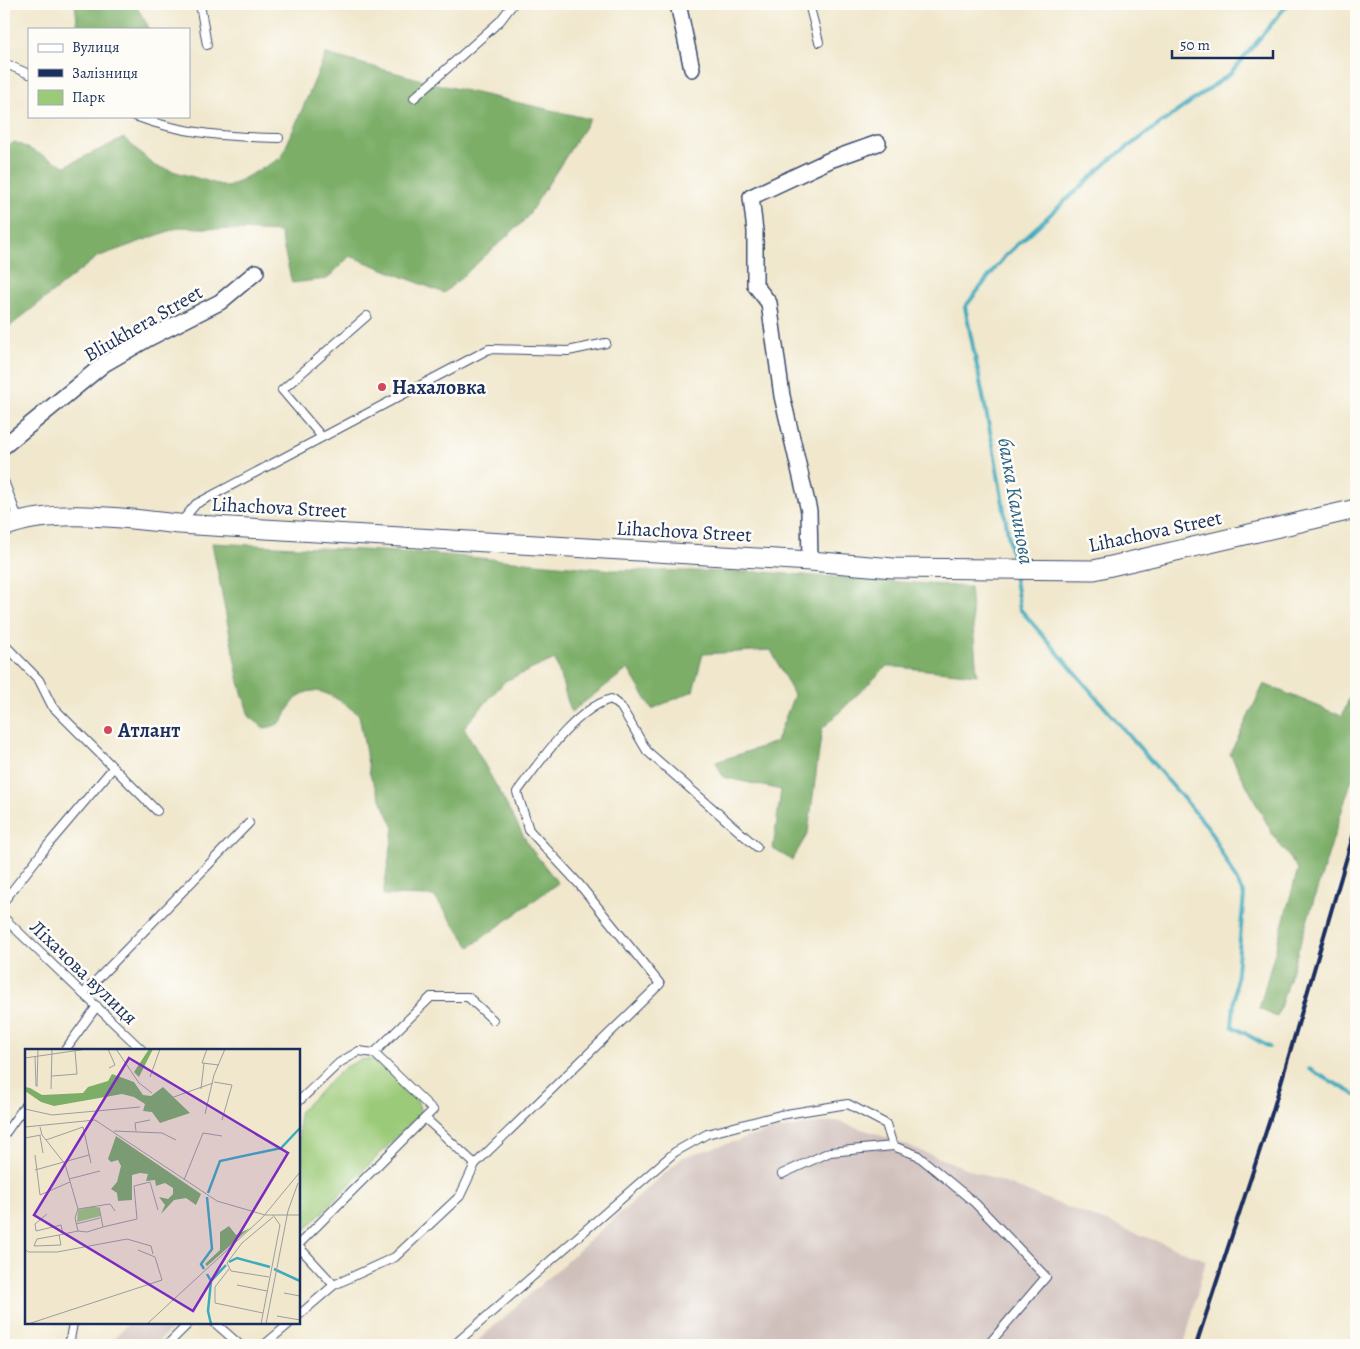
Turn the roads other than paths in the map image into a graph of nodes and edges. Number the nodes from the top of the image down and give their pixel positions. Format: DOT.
graph roads {
  1 [pos="200,4"];
  2 [pos="513,4"];
  3 [pos="678,4"];
  4 [pos="809,4"];
  5 [pos="819,42"];
  6 [pos="207,45"];
  7 [pos="4,63"];
  8 [pos="692,69"];
  9 [pos="28,74"];
  10 [pos="414,98"];
  11 [pos="140,118"];
  12 [pos="278,138"];
  13 [pos="878,143"];
  14 [pos="256,272"];
  15 [pos="367,316"];
  16 [pos="606,344"];
  17 [pos="322,437"];
  18 [pos="4,446"];
  19 [pos="4,481"];
  20 [pos="1356,509"];
  21 [pos="12,524"];
  22 [pos="179,524"];
  23 [pos="810,561"];
  24 [pos="4,644"];
  25 [pos="113,768"];
  26 [pos="157,811"];
  27 [pos="249,823"];
  28 [pos="757,847"];
  29 [pos="4,901"];
  30 [pos="4,918"];
  31 [pos="83,994"];
  32 [pos="97,1006"];
  33 [pos="493,1020"];
  34 [pos="66,1049"];
  35 [pos="141,1049"];
  36 [pos="374,1053"];
  37 [pos="300,1100"];
  38 [pos="25,1105"];
  39 [pos="425,1118"];
  40 [pos="4,1135"];
  41 [pos="893,1146"];
  42 [pos="475,1164"];
  43 [pos="782,1174"];
  44 [pos="300,1245"];
  45 [pos="300,1247"];
  46 [pos="334,1285"];
  47 [pos="300,1314"];
  48 [pos="73,1324"];
  49 [pos="188,1324"];
  50 [pos="216,1324"];
  51 [pos="289,1324"];
  52 [pos="69,1345"];
  53 [pos="167,1345"];
  54 [pos="240,1345"];
  55 [pos="264,1345"];
  56 [pos="454,1345"];
  57 [pos="988,1345"];
  1 -- 6 [label="lane"];
  2 -- 10 [label="lane"];
  3 -- 8 [label="street"];
  4 -- 5 [label="lane"];
  7 -- 9 [label="lane"];
  11 -- 12 [label="lane"];
  13 -- 23 [label="street"];
  14 -- 18 [label="street, Bliukhera Street"];
  15 -- 17 [label="lane"];
  16 -- 17 [label="lane"];
  17 -- 22 [label="lane"];
  19 -- 21 [label="lane"];
  20 -- 23 [label="street, Lihachova Street"];
  21 -- 22 [label="street, Lihachova Street"];
  22 -- 23 [label="street, Lihachova Street"];
  24 -- 25 [label="lane"];
  25 -- 26 [label="lane"];
  25 -- 29 [label="lane"];
  27 -- 31 [label="lane"];
  28 -- 42 [label="lane"];
  30 -- 31 [label="lane, Ліхачова вулиця"];
  31 -- 32 [label="lane, Ліхачова вулиця"];
  32 -- 34 [label="lane"];
  32 -- 35 [label="lane, Ліхачова вулиця"];
  33 -- 36 [label="lane"];
  36 -- 37 [label="lane"];
  36 -- 39 [label="lane"];
  38 -- 40 [label="lane"];
  39 -- 42 [label="lane"];
  39 -- 44 [label="lane"];
  41 -- 43 [label="lane"];
  41 -- 56 [label="lane"];
  41 -- 57 [label="lane"];
  42 -- 46 [label="lane"];
  45 -- 46 [label="lane"];
  46 -- 47 [label="lane"];
  48 -- 52 [label="lane"];
  49 -- 53 [label="lane"];
  50 -- 54 [label="lane"];
  51 -- 55 [label="lane"];
}
